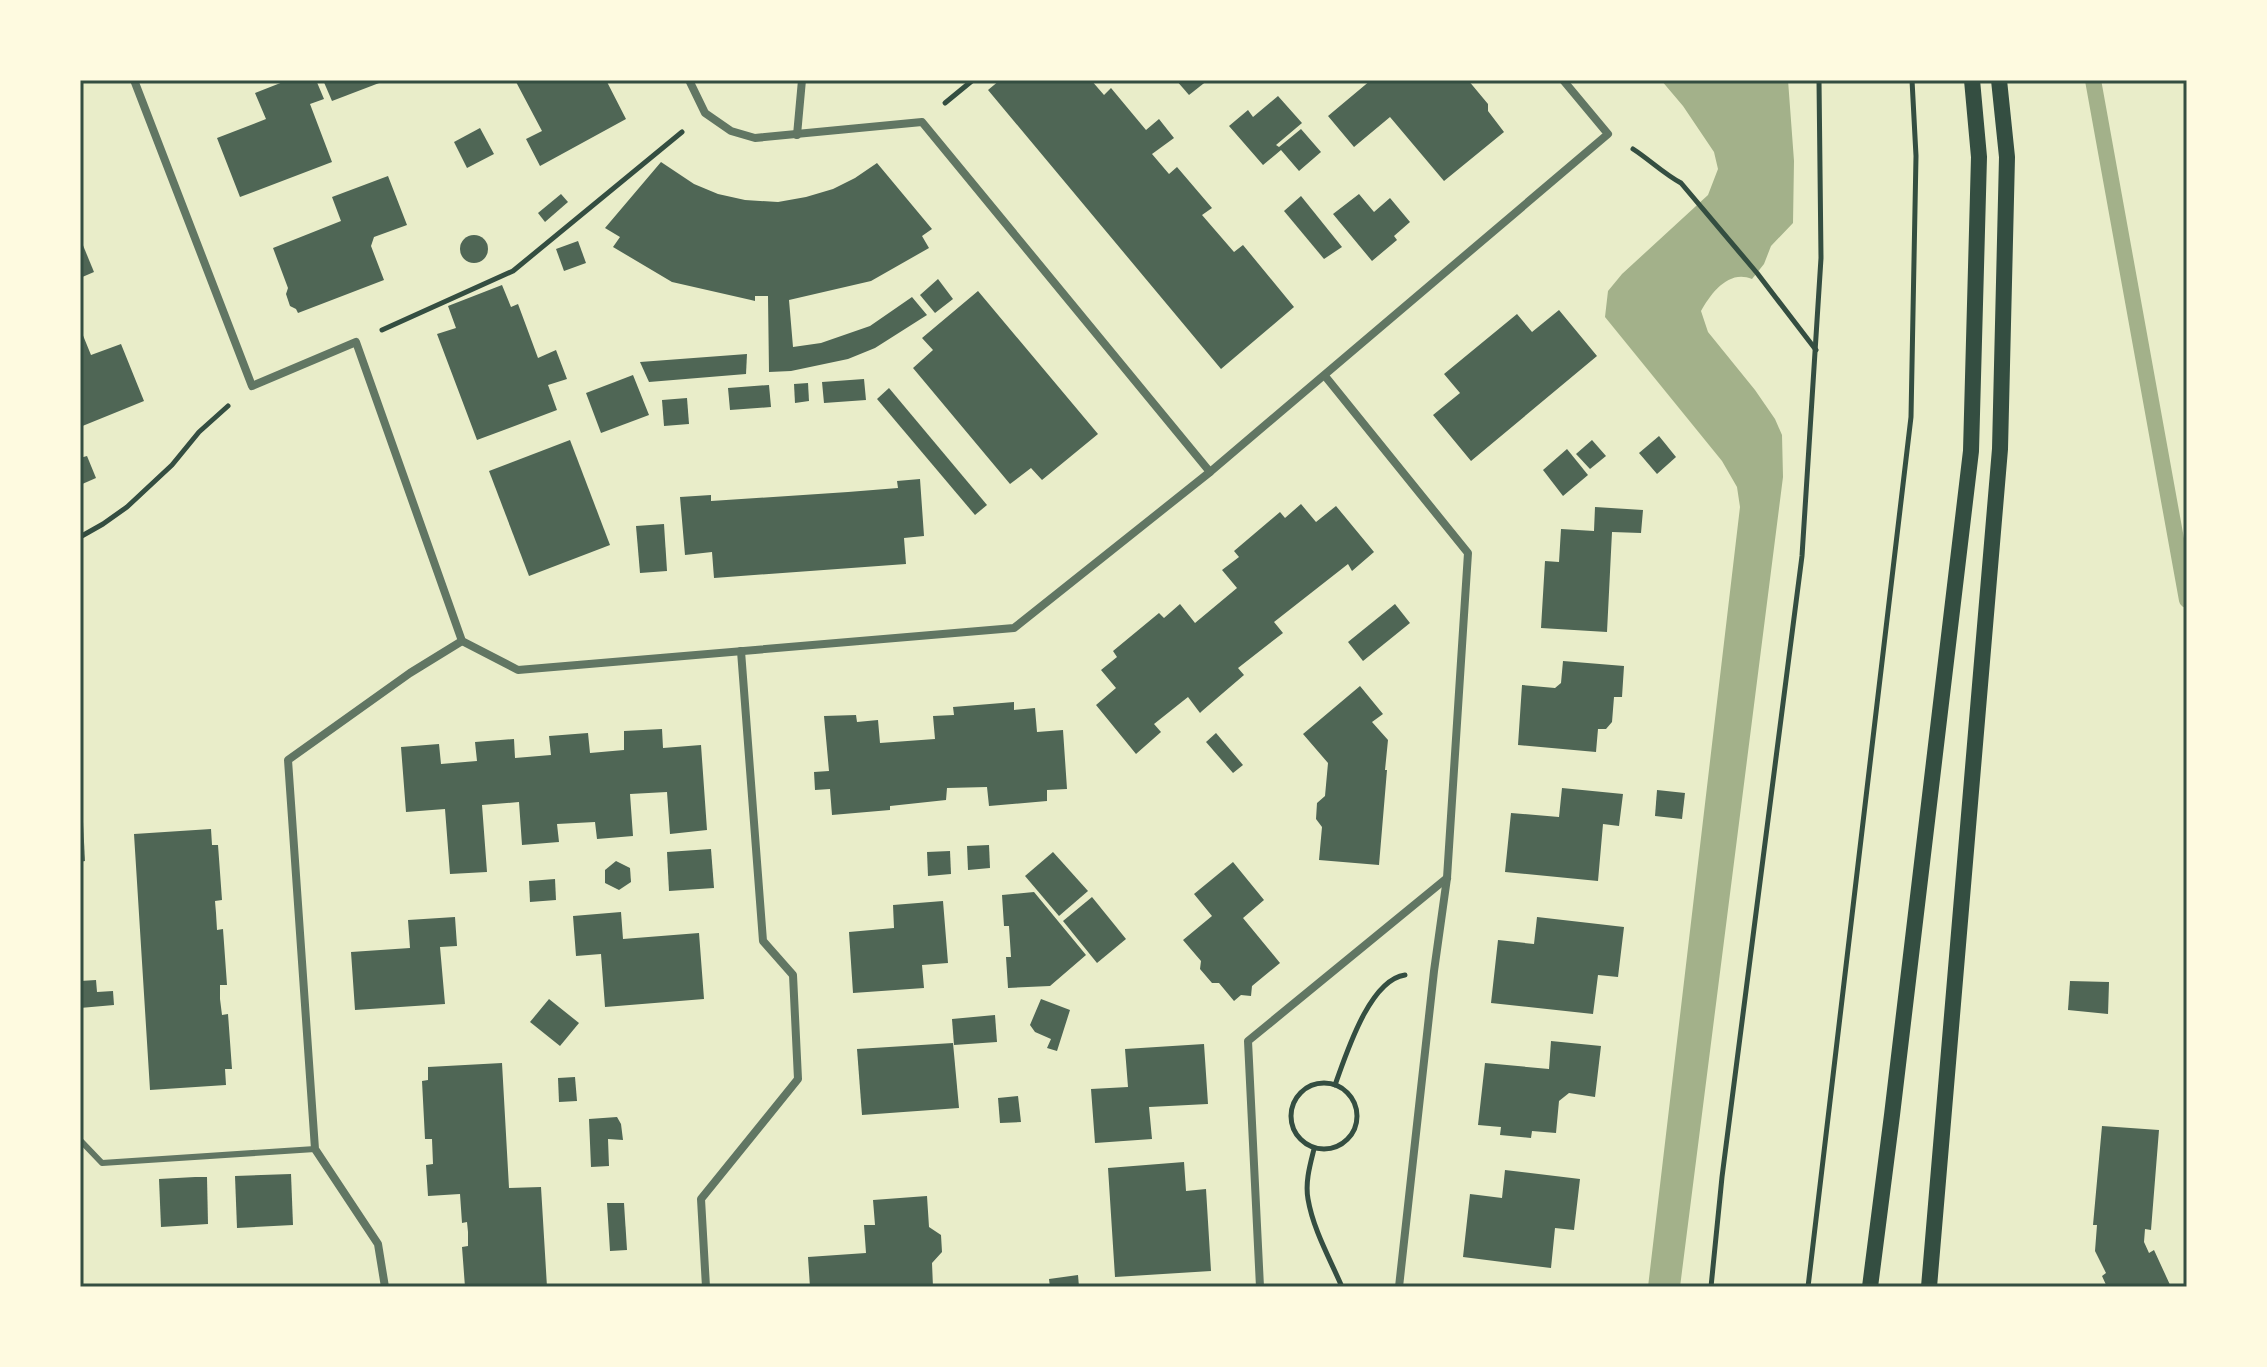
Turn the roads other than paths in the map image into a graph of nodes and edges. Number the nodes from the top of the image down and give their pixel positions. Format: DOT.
graph roads {
  1 [pos="134,80"];
  2 [pos="689,80"];
  3 [pos="802,80"];
  4 [pos="1563,80"];
  5 [pos="1972,80"];
  6 [pos="1999,80"];
  7 [pos="797,135"];
  8 [pos="1325,376"];
  9 [pos="1210,472"];
  10 [pos="462,641"];
  11 [pos="741,651"];
  12 [pos="1447,878"];
  13 [pos="80,1140"];
  14 [pos="315,1149"];
  15 [pos="385,1287"];
  16 [pos="706,1287"];
  17 [pos="1260,1287"];
  18 [pos="1399,1287"];
  19 [pos="1870,1287"];
  20 [pos="1929,1287"];
  1 -- 10 [label="street"];
  2 -- 7 [label="street"];
  3 -- 7 [label="street"];
  4 -- 8 [label="street"];
  5 -- 19 [label="main road"];
  6 -- 20 [label="main road"];
  7 -- 9 [label="street"];
  8 -- 9 [label="street"];
  8 -- 12 [label="street"];
  9 -- 11 [label="street"];
  10 -- 11 [label="street"];
  10 -- 14 [label="street"];
  11 -- 16 [label="street"];
  12 -- 17 [label="street"];
  12 -- 18 [label="street"];
  13 -- 14 [label="lane"];
  14 -- 15 [label="street"];
}
